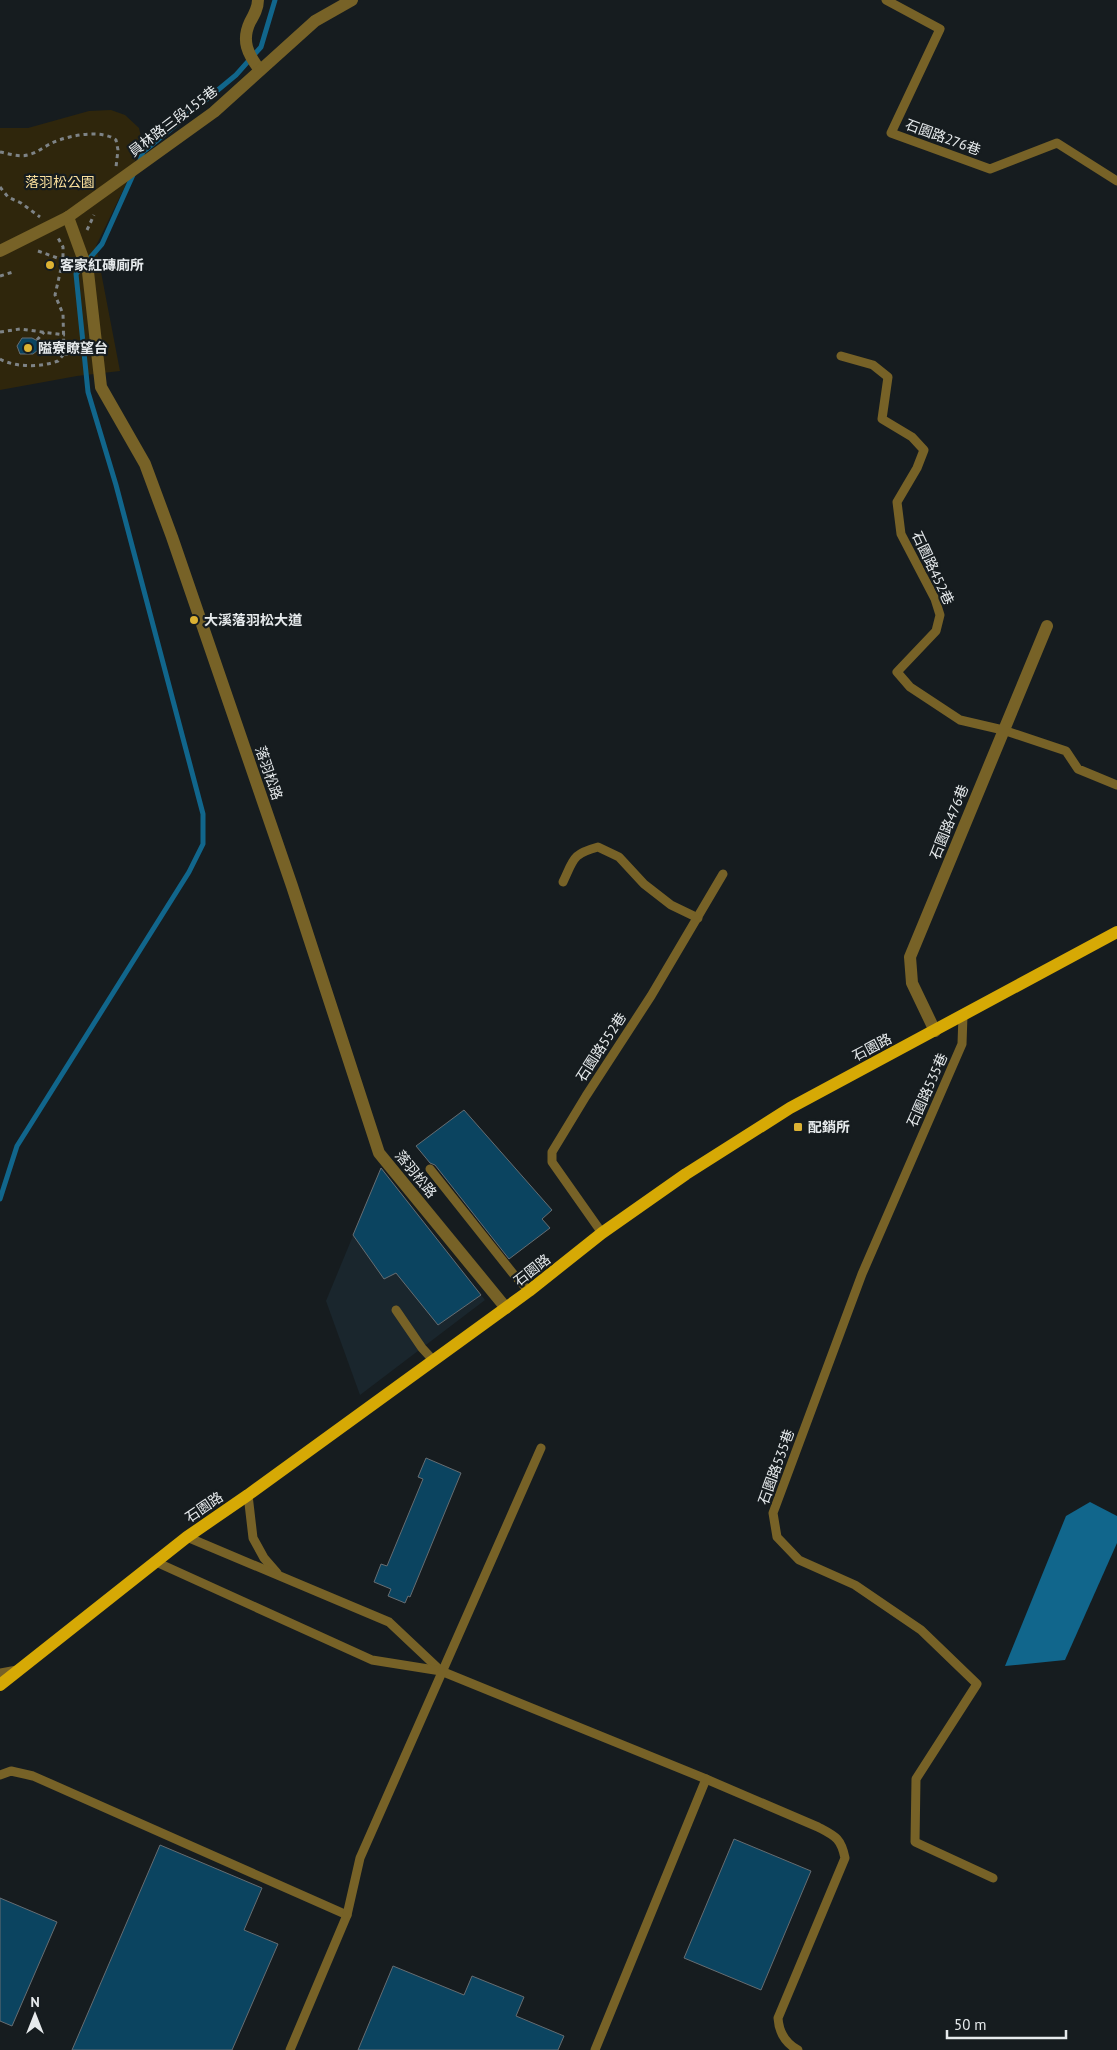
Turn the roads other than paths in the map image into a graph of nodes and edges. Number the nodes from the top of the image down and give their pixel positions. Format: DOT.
graph roads {
  1 [pos="258,0"];
  2 [pos="352,0"];
  3 [pos="886,0"];
  4 [pos="258,67"];
  5 [pos="1117,181"];
  6 [pos="68,217"];
  7 [pos="1,250"];
  8 [pos="841,356"];
  9 [pos="1047,626"];
  10 [pos="1003,730"];
  11 [pos="1117,785"];
  12 [pos="723,874"];
  13 [pos="563,882"];
  14 [pos="698,918"];
  15 [pos="1117,932"];
  16 [pos="963,1016"];
  17 [pos="936,1030"];
  18 [pos="430,1169"];
  19 [pos="602,1233"];
  20 [pos="529,1291"];
  21 [pos="506,1308"];
  22 [pos="396,1310"];
  23 [pos="433,1360"];
  24 [pos="541,1448"];
  25 [pos="248,1495"];
  26 [pos="187,1537"];
  27 [pos="156,1562"];
  28 [pos="278,1575"];
  29 [pos="18,1670"];
  30 [pos="0,1672"];
  31 [pos="441,1672"];
  32 [pos="0,1685"];
  33 [pos="0,1775"];
  34 [pos="706,1779"];
  35 [pos="992,1878"];
  36 [pos="347,1915"];
  37 [pos="290,2050"];
  38 [pos="595,2050"];
  39 [pos="798,2050"];
  1 -- 4 [label="street"];
  2 -- 4 [label="street, 員林路三段155巷"];
  3 -- 5 [label="lane, 石園路276巷"];
  4 -- 6 [label="street, 員林路三段155巷"];
  6 -- 7 [label="street, 員林路三段155巷"];
  6 -- 21 [label="street, 落羽松路"];
  8 -- 10 [label="lane, 石園路452巷"];
  9 -- 10 [label="street, 石園路476巷"];
  10 -- 11 [label="lane, 石園路452巷"];
  10 -- 17 [label="street, 石園路476巷"];
  12 -- 14 [label="lane, 石園路552巷"];
  13 -- 14 [label="lane"];
  14 -- 19 [label="lane, 石園路552巷"];
  15 -- 16 [label="main road, 石園路"];
  16 -- 17 [label="main road, 石園路"];
  16 -- 35 [label="lane, 石園路535巷"];
  17 -- 19 [label="main road, 石園路"];
  18 -- 20 [label="lane"];
  19 -- 20 [label="main road, 石園路"];
  20 -- 21 [label="main road, 石園路"];
  21 -- 23 [label="main road, 石園路"];
  22 -- 23 [label="lane"];
  23 -- 25 [label="main road, 石園路"];
  24 -- 31 [label="lane"];
  25 -- 26 [label="main road, 石園路"];
  25 -- 28 [label="lane"];
  26 -- 27 [label="main road, 石園路"];
  26 -- 28 [label="lane"];
  27 -- 29 [label="main road, 石園路"];
  27 -- 31 [label="lane"];
  28 -- 31 [label="lane"];
  29 -- 30 [label="lane"];
  29 -- 32 [label="main road, 石園路"];
  31 -- 34 [label="lane"];
  31 -- 36 [label="lane"];
  33 -- 36 [label="lane"];
  34 -- 38 [label="lane"];
  34 -- 39 [label="lane"];
  36 -- 37 [label="lane"];
}
